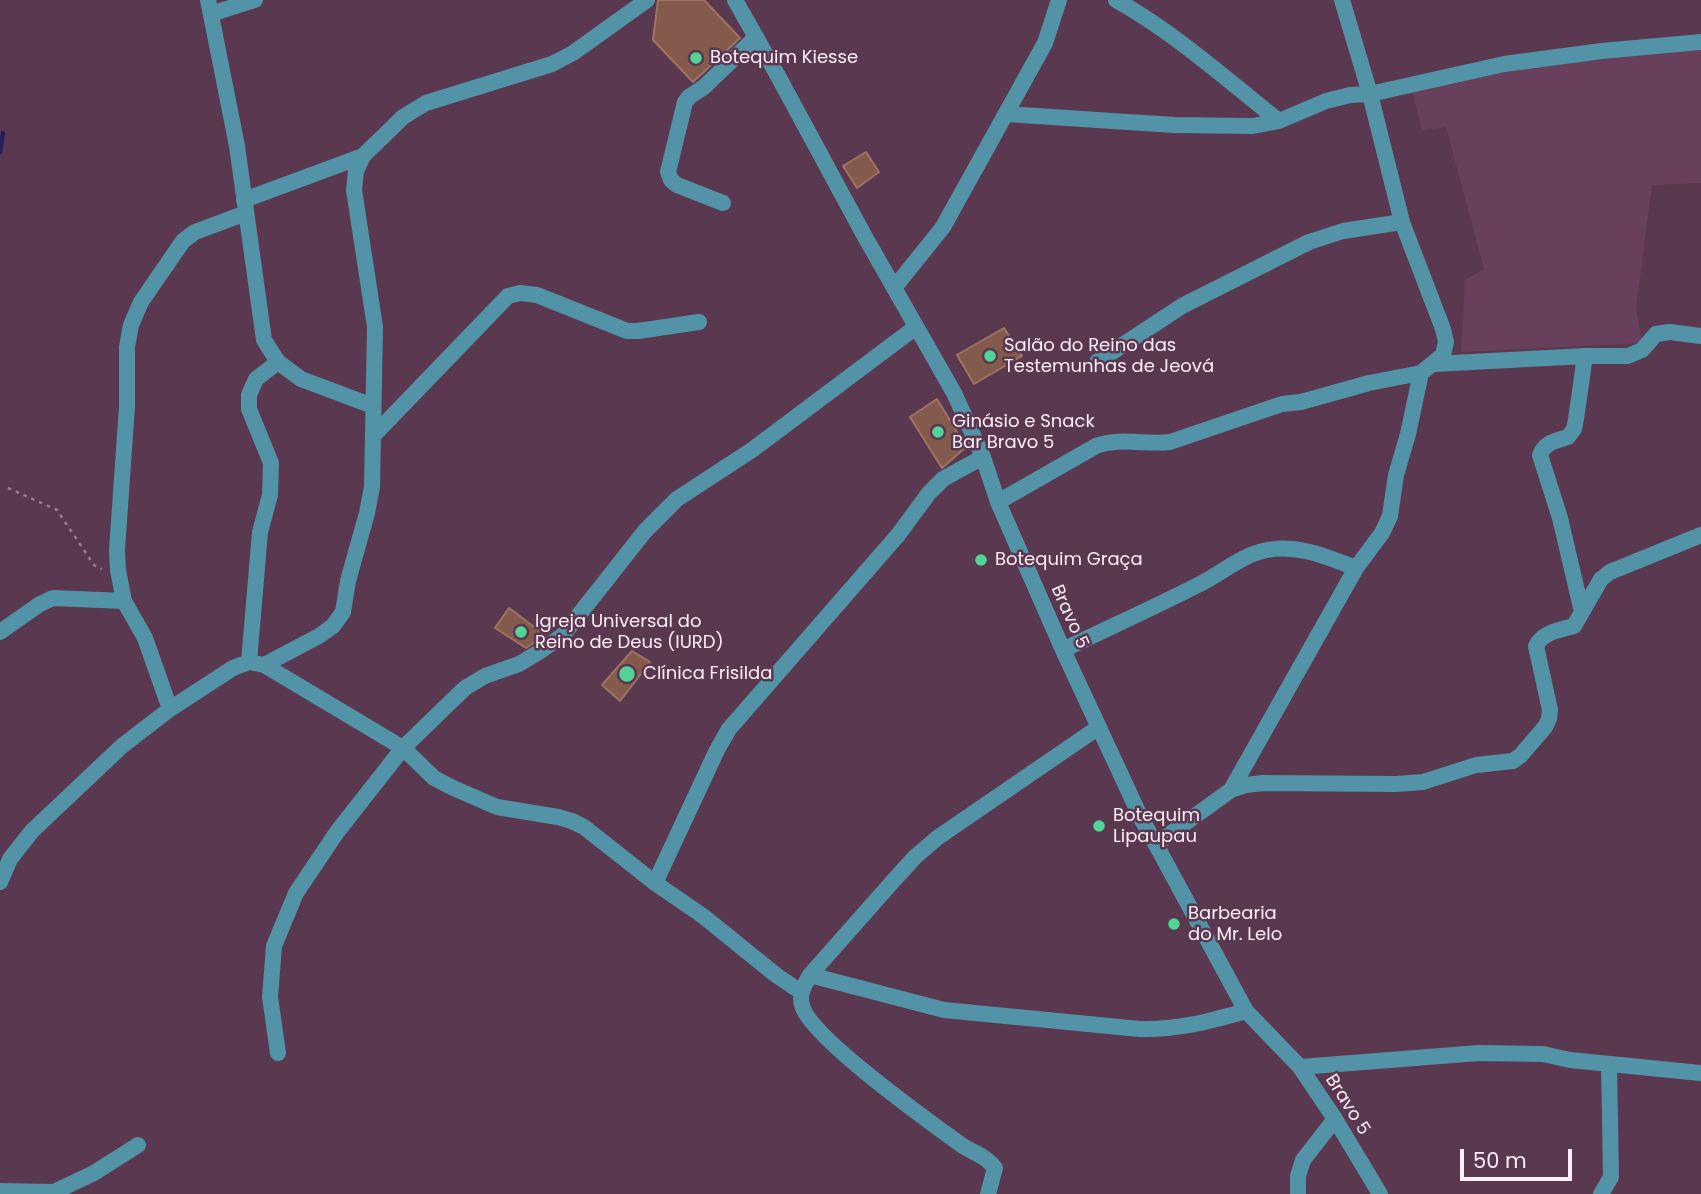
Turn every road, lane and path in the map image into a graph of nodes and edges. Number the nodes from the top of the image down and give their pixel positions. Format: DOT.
graph roads {
  1 [pos="255,0"];
  2 [pos="648,0"];
  3 [pos="735,0"];
  4 [pos="1059,0"];
  5 [pos="1116,0"];
  6 [pos="1342,0"];
  7 [pos="209,7"];
  8 [pos="756,37"];
  9 [pos="1701,42"];
  10 [pos="1370,94"];
  11 [pos="1006,114"];
  12 [pos="1279,121"];
  13 [pos="363,156"];
  14 [pos="723,203"];
  15 [pos="245,207"];
  16 [pos="1402,222"];
  17 [pos="894,288"];
  18 [pos="699,321"];
  19 [pos="916,327"];
  20 [pos="1701,336"];
  21 [pos="1585,356"];
  22 [pos="278,362"];
  23 [pos="1097,362"];
  24 [pos="1428,368"];
  25 [pos="373,407"];
  26 [pos="373,436"];
  27 [pos="983,457"];
  28 [pos="8,488"];
  29 [pos="998,502"];
  30 [pos="1701,535"];
  31 [pos="1356,568"];
  32 [pos="120,580"];
  33 [pos="124,600"];
  34 [pos="1582,612"];
  35 [pos="0,632"];
  36 [pos="1063,650"];
  37 [pos="256,663"];
  38 [pos="170,709"];
  39 [pos="1098,727"];
  40 [pos="403,748"];
  41 [pos="1231,790"];
  42 [pos="1156,844"];
  43 [pos="0,882"];
  44 [pos="654,883"];
  45 [pos="810,975"];
  46 [pos="801,992"];
  47 [pos="1247,1011"];
  48 [pos="278,1053"];
  49 [pos="1609,1063"];
  50 [pos="1300,1067"];
  51 [pos="1701,1073"];
  52 [pos="1335,1119"];
  53 [pos="138,1145"];
  54 [pos="0,1191"];
  55 [pos="988,1194"];
  56 [pos="1298,1194"];
  57 [pos="1380,1194"];
  58 [pos="1601,1194"];
  1 -- 7 [label="street"];
  2 -- 13 [label="street"];
  3 -- 8 [label="street, Bravo 5"];
  4 -- 11 [label="street"];
  5 -- 12 [label="street"];
  6 -- 10 [label="street"];
  7 -- 15 [label="street"];
  8 -- 14 [label="street"];
  8 -- 17 [label="street, Bravo 5"];
  9 -- 10 [label="street"];
  10 -- 12 [label="street"];
  10 -- 16 [label="street"];
  11 -- 12 [label="street"];
  11 -- 17 [label="street"];
  13 -- 15 [label="street"];
  13 -- 25 [label="street"];
  15 -- 22 [label="street"];
  15 -- 32 [label="street"];
  16 -- 23 [label="street"];
  16 -- 24 [label="street"];
  17 -- 19 [label="street, Bravo 5"];
  18 -- 26 [label="street"];
  19 -- 27 [label="street, Bravo 5"];
  19 -- 40 [label="street"];
  20 -- 21 [label="street"];
  21 -- 24 [label="street"];
  21 -- 34 [label="street"];
  22 -- 25 [label="street"];
  22 -- 37 [label="street"];
  24 -- 29 [label="street"];
  24 -- 31 [label="street"];
  25 -- 26 [label="street"];
  26 -- 37 [label="street"];
  27 -- 29 [label="street, Bravo 5"];
  27 -- 44 [label="street"];
  28 -- 32 [label="path"];
  29 -- 36 [label="street, Bravo 5"];
  30 -- 34 [label="street"];
  31 -- 36 [label="street"];
  31 -- 41 [label="street"];
  32 -- 33 [label="street"];
  33 -- 35 [label="street"];
  33 -- 38 [label="street"];
  34 -- 41 [label="street"];
  36 -- 39 [label="street, Bravo 5"];
  37 -- 38 [label="street"];
  37 -- 40 [label="street"];
  38 -- 43 [label="street"];
  39 -- 42 [label="street, Bravo 5"];
  39 -- 45 [label="street"];
  40 -- 44 [label="street"];
  40 -- 48 [label="street"];
  41 -- 42 [label="street"];
  42 -- 47 [label="street, Bravo 5"];
  44 -- 46 [label="street"];
  45 -- 46 [label="street"];
  45 -- 47 [label="street"];
  46 -- 55 [label="street"];
  47 -- 50 [label="street, Bravo 5"];
  49 -- 50 [label="street"];
  49 -- 51 [label="street"];
  49 -- 58 [label="street"];
  50 -- 52 [label="street, Bravo 5"];
  52 -- 56 [label="street"];
  52 -- 57 [label="street, Bravo 5"];
  53 -- 54 [label="street"];
}
